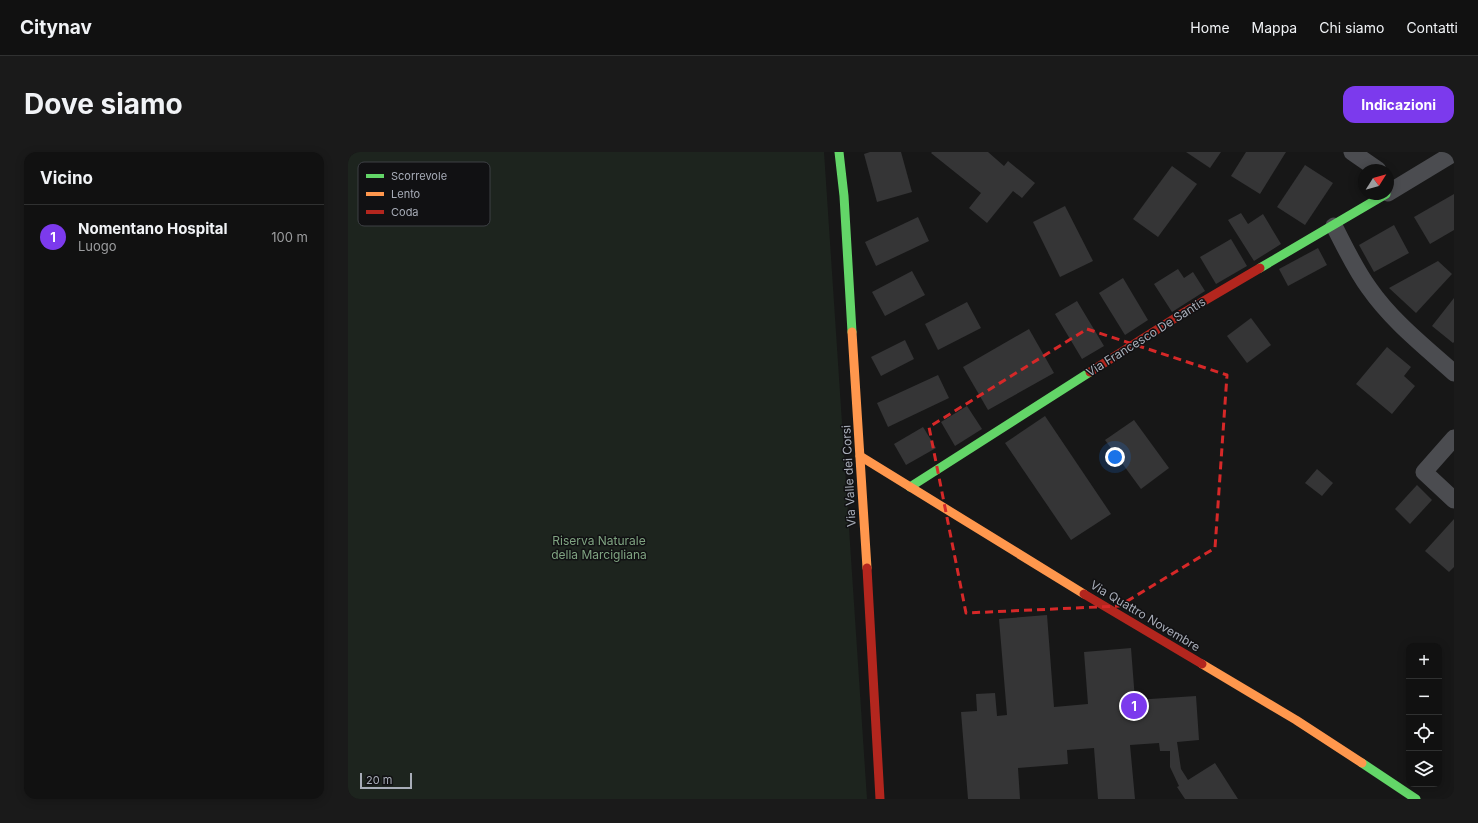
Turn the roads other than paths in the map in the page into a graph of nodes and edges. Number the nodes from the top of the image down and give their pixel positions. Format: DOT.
graph roads {
  1 [pos="839,152"];
  2 [pos="1352,152"];
  3 [pos="1454,153"];
  4 [pos="1369,164"];
  5 [pos="1394,185"];
  6 [pos="1372,200"];
  7 [pos="1334,226"];
  8 [pos="1454,373"];
  9 [pos="1454,438"];
  10 [pos="860,456"];
  11 [pos="910,486"];
  12 [pos="1454,500"];
  13 [pos="880,799"];
  14 [pos="1416,799"];
  1 -- 10 [label="street, Via Valle dei Corsi"];
  2 -- 4 [label="street"];
  3 -- 5 [label="street, Via Francesco De Santis"];
  6 -- 7 [label="street, Via Francesco De Santis"];
  7 -- 8 [label="street"];
  7 -- 11 [label="street, Via Francesco De Santis"];
  9 -- 12 [label="street"];
  10 -- 11 [label="street, Via Quattro Novembre"];
  10 -- 13 [label="street, Via Valle dei Corsi"];
  11 -- 14 [label="street, Via Quattro Novembre"];
}
